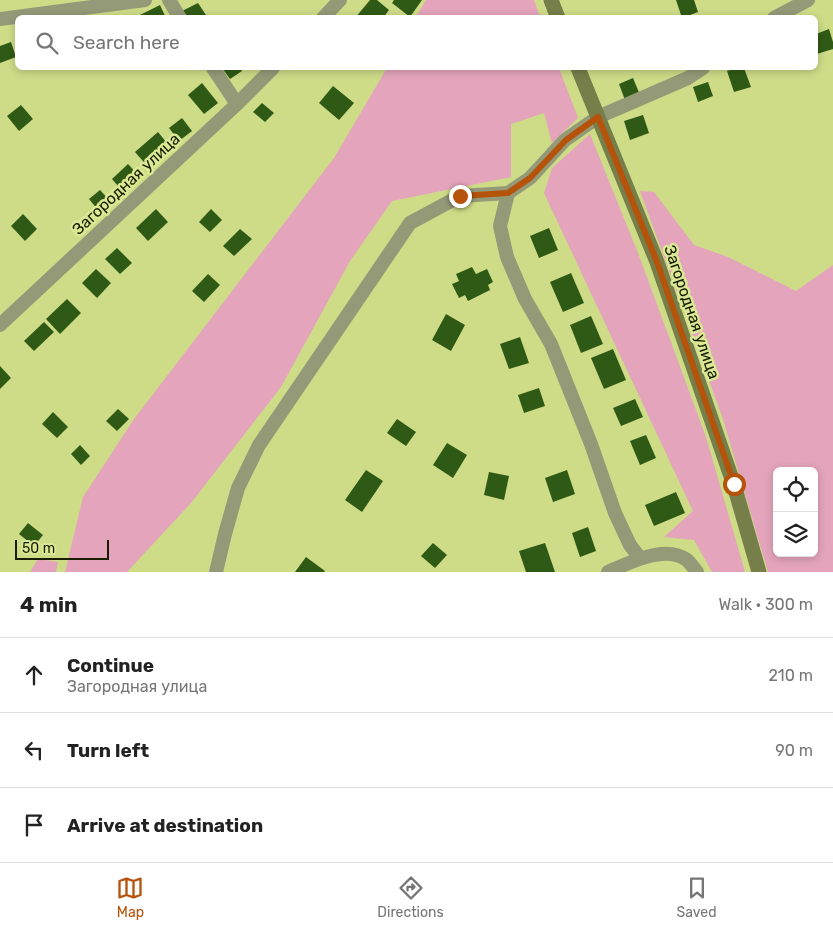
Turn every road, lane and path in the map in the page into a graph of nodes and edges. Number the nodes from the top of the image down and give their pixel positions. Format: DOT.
graph roads {
  1 [pos="145,0"];
  2 [pos="169,0"];
  3 [pos="340,0"];
  4 [pos="551,0"];
  5 [pos="808,0"];
  6 [pos="24,15"];
  7 [pos="178,15"];
  8 [pos="326,15"];
  9 [pos="557,15"];
  10 [pos="780,15"];
  11 [pos="15,16"];
  12 [pos="0,18"];
  13 [pos="214,70"];
  14 [pos="271,70"];
  15 [pos="579,70"];
  16 [pos="700,70"];
  17 [pos="238,104"];
  18 [pos="598,117"];
  19 [pos="508,193"];
  20 [pos="0,324"];
  21 [pos="640,558"];
  22 [pos="216,572"];
  23 [pos="608,572"];
  24 [pos="697,572"];
  25 [pos="759,572"];
  1 -- 6 [label="street"];
  2 -- 7 [label="street"];
  3 -- 8 [label="street"];
  4 -- 9 [label="street"];
  5 -- 10 [label="street"];
  11 -- 12 [label="street"];
  13 -- 17 [label="street"];
  14 -- 17 [label="street, Загородная улица"];
  15 -- 18 [label="street, Загородная улица"];
  16 -- 18 [label="street"];
  17 -- 20 [label="street, Загородная улица"];
  18 -- 19 [label="street"];
  18 -- 25 [label="street, Загородная улица"];
  19 -- 21 [label="street"];
  19 -- 22 [label="street"];
  21 -- 23 [label="street"];
  21 -- 24 [label="street"];
}
